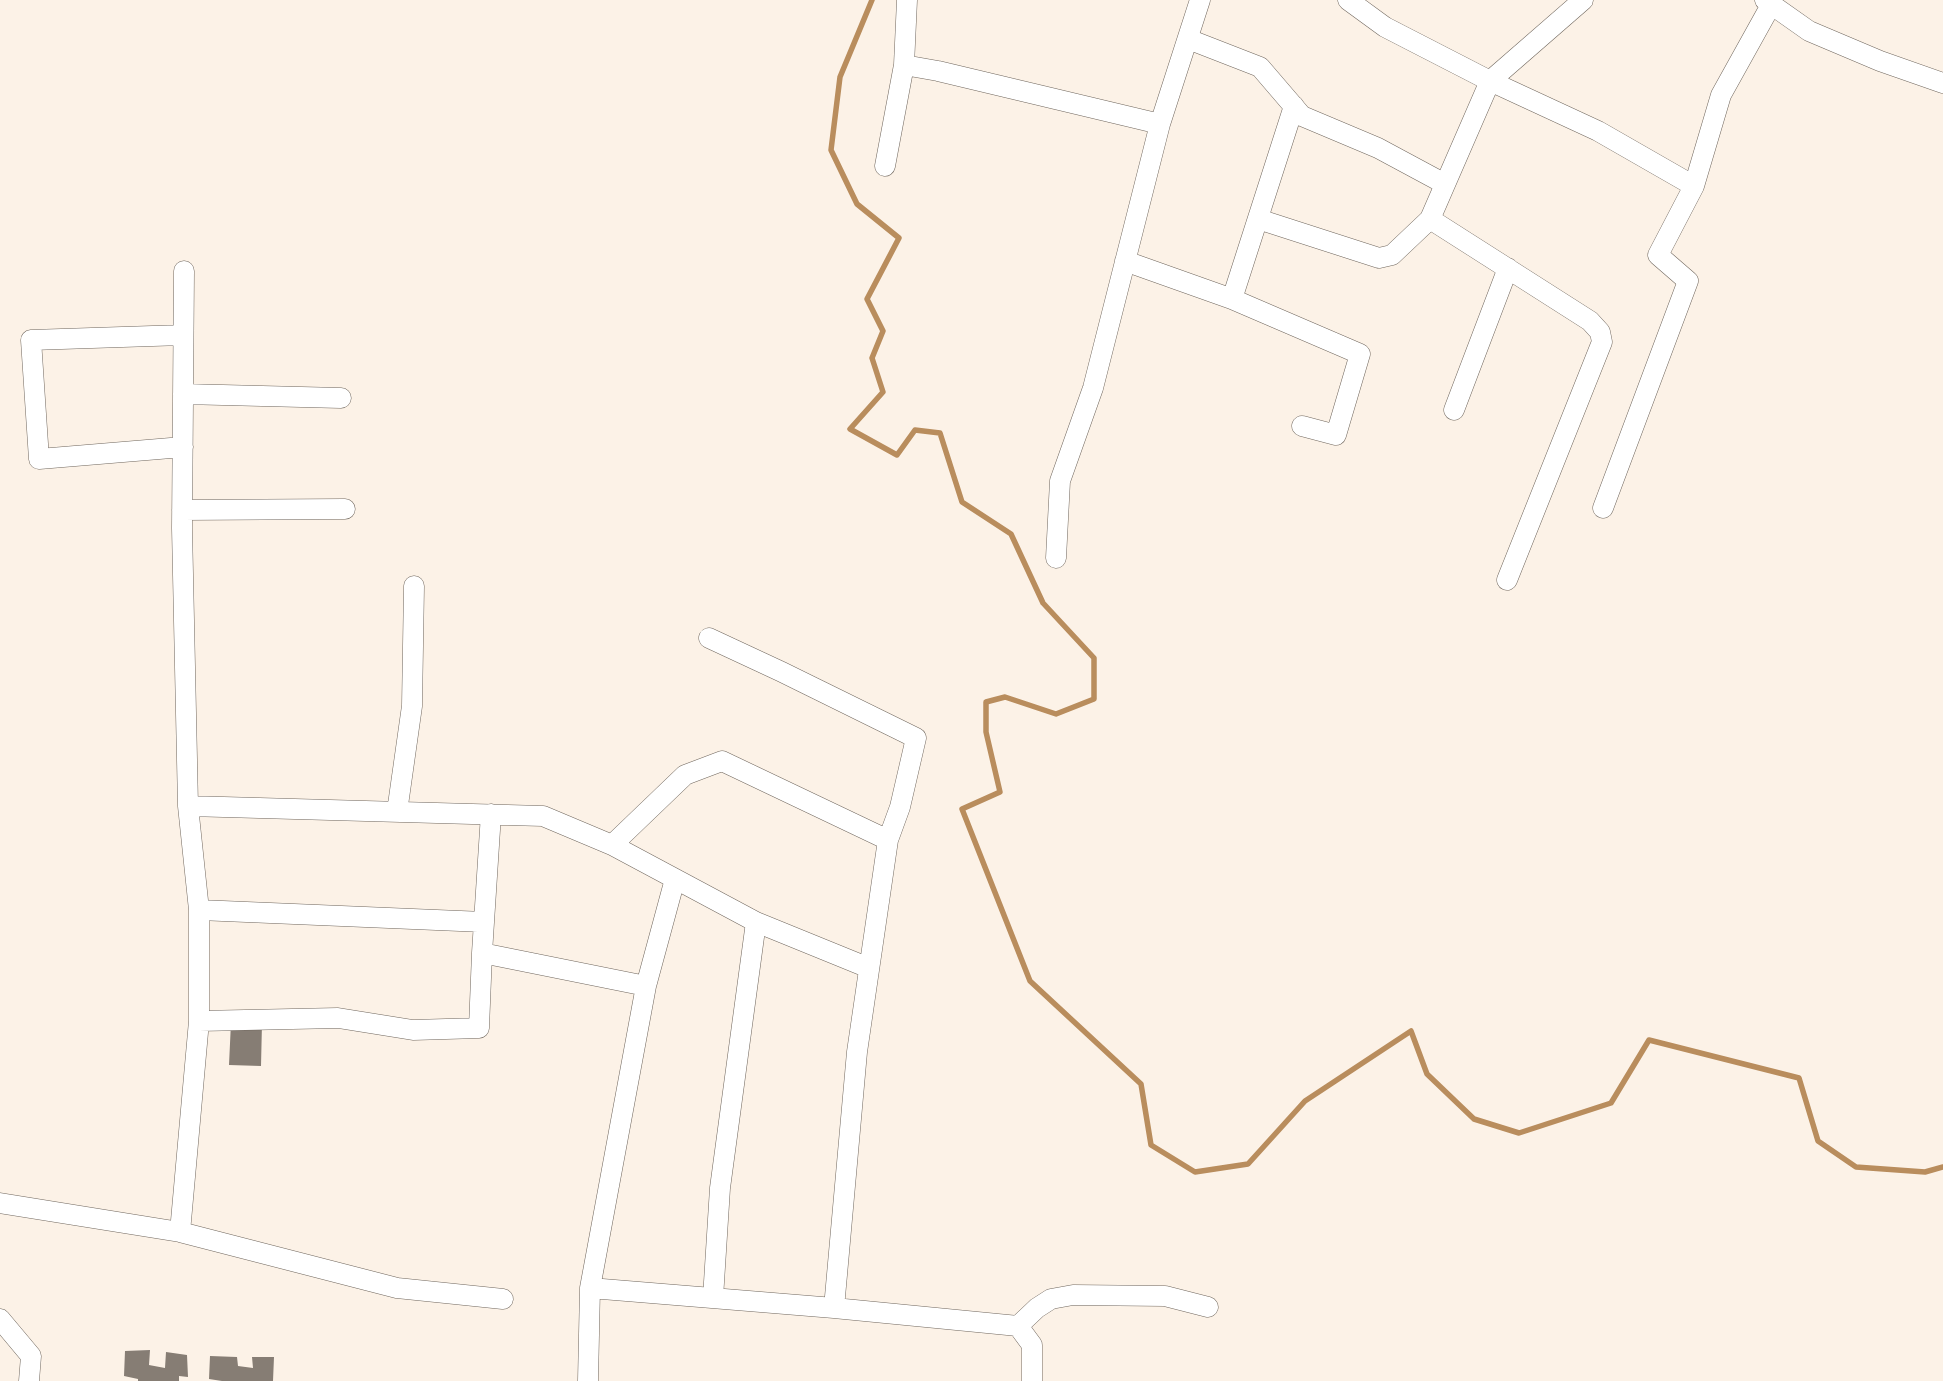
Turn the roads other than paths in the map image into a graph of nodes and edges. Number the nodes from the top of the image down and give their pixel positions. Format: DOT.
graph roads {
  1 [pos="907,0"];
  2 [pos="1200,0"];
  3 [pos="1348,0"];
  4 [pos="1583,0"];
  5 [pos="1768,2"];
  6 [pos="1188,40"];
  7 [pos="904,65"];
  8 [pos="1490,81"];
  9 [pos="1943,83"];
  10 [pos="1294,106"];
  11 [pos="1160,124"];
  12 [pos="885,166"];
  13 [pos="1445,184"];
  14 [pos="1694,186"];
  15 [pos="1258,219"];
  16 [pos="1430,220"];
  17 [pos="1126,261"];
  18 [pos="1508,268"];
  19 [pos="184,272"];
  20 [pos="1232,299"];
  21 [pos="183,335"];
  22 [pos="183,394"];
  23 [pos="341,398"];
  24 [pos="1454,410"];
  25 [pos="1302,426"];
  26 [pos="182,446"];
  27 [pos="1603,508"];
  28 [pos="345,509"];
  29 [pos="182,510"];
  30 [pos="1056,558"];
  31 [pos="1507,580"];
  32 [pos="414,586"];
  33 [pos="709,638"];
  34 [pos="188,806"];
  35 [pos="397,812"];
  36 [pos="491,814"];
  37 [pos="888,840"];
  38 [pos="612,845"];
  39 [pos="675,879"];
  40 [pos="199,910"];
  41 [pos="484,922"];
  42 [pos="756,922"];
  43 [pos="482,954"];
  44 [pos="869,968"];
  45 [pos="646,986"];
  46 [pos="199,1021"];
  47 [pos="0,1203"];
  48 [pos="180,1232"];
  49 [pos="590,1288"];
  50 [pos="713,1298"];
  51 [pos="504,1300"];
  52 [pos="1208,1307"];
  53 [pos="834,1308"];
  54 [pos="0,1319"];
  55 [pos="1018,1326"];
  56 [pos="29,1381"];
  57 [pos="588,1381"];
  58 [pos="1032,1381"];
  1 -- 7 [label="street"];
  2 -- 6 [label="street"];
  3 -- 8 [label="street"];
  4 -- 8 [label="street"];
  5 -- 9 [label="street"];
  5 -- 14 [label="street"];
  6 -- 10 [label="street"];
  6 -- 11 [label="street"];
  7 -- 11 [label="street"];
  7 -- 12 [label="street"];
  8 -- 13 [label="street"];
  8 -- 14 [label="street"];
  10 -- 13 [label="street"];
  10 -- 15 [label="street"];
  11 -- 17 [label="street"];
  13 -- 16 [label="street"];
  14 -- 27 [label="street"];
  15 -- 16 [label="street"];
  15 -- 20 [label="street"];
  16 -- 18 [label="street"];
  17 -- 20 [label="street"];
  17 -- 30 [label="street"];
  18 -- 24 [label="street"];
  18 -- 31 [label="street"];
  19 -- 21 [label="street"];
  20 -- 25 [label="street"];
  21 -- 22 [label="street"];
  21 -- 26 [label="street"];
  22 -- 23 [label="street"];
  22 -- 26 [label="street"];
  26 -- 29 [label="street"];
  28 -- 29 [label="street"];
  29 -- 34 [label="street"];
  32 -- 35 [label="street"];
  33 -- 37 [label="street"];
  34 -- 35 [label="street"];
  34 -- 40 [label="street"];
  35 -- 36 [label="street"];
  36 -- 38 [label="street"];
  36 -- 41 [label="street"];
  37 -- 38 [label="street"];
  37 -- 44 [label="street"];
  38 -- 39 [label="street"];
  39 -- 42 [label="street"];
  39 -- 45 [label="street"];
  40 -- 41 [label="street"];
  40 -- 46 [label="street"];
  41 -- 43 [label="street"];
  42 -- 44 [label="street"];
  42 -- 50 [label="street"];
  43 -- 45 [label="street"];
  43 -- 46 [label="street"];
  44 -- 53 [label="street"];
  45 -- 49 [label="street"];
  46 -- 48 [label="street"];
  47 -- 48 [label="street"];
  48 -- 51 [label="street"];
  49 -- 50 [label="street"];
  49 -- 57 [label="street"];
  50 -- 53 [label="street"];
  52 -- 55 [label="street"];
  53 -- 55 [label="street"];
  54 -- 56 [label="street"];
  55 -- 58 [label="street"];
}
